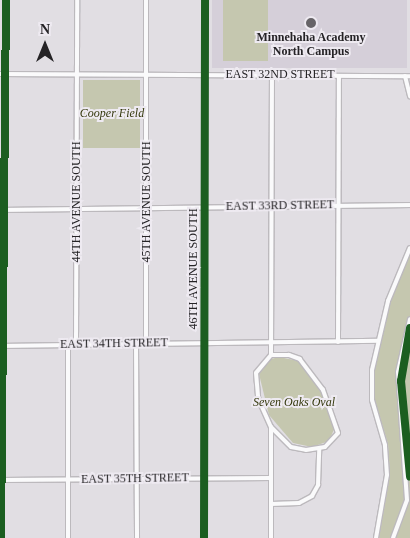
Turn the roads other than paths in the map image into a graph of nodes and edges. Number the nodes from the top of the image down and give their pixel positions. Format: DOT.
graph roads {
  1 [pos="6,0"];
  2 [pos="77,0"];
  3 [pos="146,0"];
  4 [pos="204,0"];
  5 [pos="0,74"];
  6 [pos="6,74"];
  7 [pos="77,74"];
  8 [pos="146,75"];
  9 [pos="205,75"];
  10 [pos="272,76"];
  11 [pos="339,76"];
  12 [pos="408,76"];
  13 [pos="410,96"];
  14 [pos="338,205"];
  15 [pos="410,205"];
  16 [pos="271,206"];
  17 [pos="205,207"];
  18 [pos="147,209"];
  19 [pos="0,210"];
  20 [pos="5,210"];
  21 [pos="76,210"];
  22 [pos="410,248"];
  23 [pos="410,319"];
  24 [pos="378,341"];
  25 [pos="271,342"];
  26 [pos="338,342"];
  27 [pos="136,343"];
  28 [pos="205,343"];
  29 [pos="68,344"];
  30 [pos="76,344"];
  31 [pos="146,344"];
  32 [pos="2,346"];
  33 [pos="271,355"];
  34 [pos="271,427"];
  35 [pos="319,449"];
  36 [pos="204,478"];
  37 [pos="271,478"];
  38 [pos="69,479"];
  39 [pos="137,479"];
  40 [pos="0,480"];
  41 [pos="271,504"];
  42 [pos="1,538"];
  43 [pos="68,538"];
  44 [pos="137,538"];
  45 [pos="204,538"];
  46 [pos="271,538"];
  47 [pos="376,538"];
  48 [pos="393,538"];
  1 -- 6 [label="street"];
  2 -- 7 [label="street, 44TH AVENUE SOUTH"];
  3 -- 8 [label="street, 45TH AVENUE SOUTH"];
  4 -- 9 [label="street, 46TH AVENUE SOUTH"];
  5 -- 6 [label="street, EAST 32ND STREET"];
  6 -- 7 [label="street, EAST 32ND STREET"];
  6 -- 20 [label="street"];
  7 -- 8 [label="street, EAST 32ND STREET"];
  7 -- 21 [label="street, 44TH AVENUE SOUTH"];
  8 -- 9 [label="street, EAST 32ND STREET"];
  8 -- 18 [label="street, 45TH AVENUE SOUTH"];
  9 -- 10 [label="street, EAST 32ND STREET"];
  9 -- 17 [label="street, 46TH AVENUE SOUTH"];
  10 -- 11 [label="street, EAST 32ND STREET"];
  10 -- 16 [label="street"];
  11 -- 12 [label="street, EAST 32ND STREET"];
  11 -- 14 [label="street"];
  12 -- 13 [label="street"];
  14 -- 15 [label="street, EAST 33RD STREET"];
  14 -- 16 [label="street, EAST 33RD STREET"];
  14 -- 26 [label="street"];
  16 -- 17 [label="street, EAST 33RD STREET"];
  16 -- 25 [label="street"];
  17 -- 18 [label="street, EAST 33RD STREET"];
  17 -- 28 [label="street, 46TH AVENUE SOUTH"];
  18 -- 21 [label="street, EAST 33RD STREET"];
  18 -- 31 [label="street, 45TH AVENUE SOUTH"];
  19 -- 20 [label="street, EAST 33RD STREET"];
  20 -- 21 [label="street, EAST 33RD STREET"];
  20 -- 32 [label="street"];
  21 -- 30 [label="street, 44TH AVENUE SOUTH"];
  22 -- 24 [label="street"];
  23 -- 48 [label="street"];
  24 -- 26 [label="street, EAST 34TH STREET"];
  24 -- 47 [label="street"];
  25 -- 26 [label="street, EAST 34TH STREET"];
  25 -- 28 [label="street, EAST 34TH STREET"];
  25 -- 33 [label="street"];
  27 -- 30 [label="street, EAST 34TH STREET"];
  27 -- 31 [label="street, EAST 34TH STREET"];
  27 -- 39 [label="street"];
  28 -- 31 [label="street, EAST 34TH STREET"];
  28 -- 36 [label="street, 46TH AVENUE SOUTH"];
  29 -- 30 [label="street, EAST 34TH STREET"];
  29 -- 32 [label="street, EAST 34TH STREET"];
  29 -- 38 [label="street"];
  32 -- 40 [label="street"];
  33 -- 34 [label="street"];
  33 -- 35 [label="street"];
  34 -- 35 [label="street"];
  34 -- 37 [label="street"];
  35 -- 41 [label="street"];
  36 -- 37 [label="street, EAST 35TH STREET"];
  36 -- 39 [label="street, EAST 35TH STREET"];
  36 -- 45 [label="street, 46TH AVENUE SOUTH"];
  37 -- 41 [label="street"];
  38 -- 39 [label="street, EAST 35TH STREET"];
  38 -- 40 [label="street, EAST 35TH STREET"];
  38 -- 43 [label="street"];
  39 -- 44 [label="street"];
  40 -- 42 [label="street"];
  41 -- 46 [label="street"];
}
